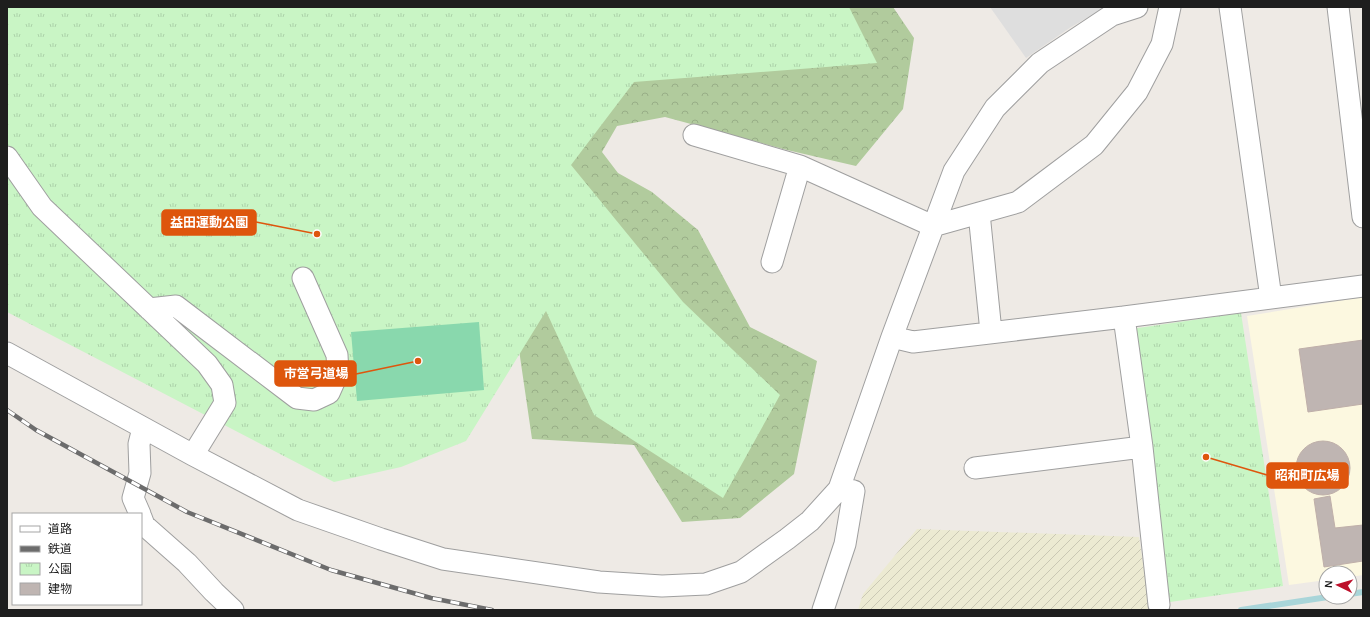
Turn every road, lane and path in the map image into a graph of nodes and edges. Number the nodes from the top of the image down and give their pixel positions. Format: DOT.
graph roads {
  1 [pos="1137,7"];
  2 [pos="1170,7"];
  3 [pos="1230,7"];
  4 [pos="1338,7"];
  5 [pos="694,135"];
  6 [pos="7,157"];
  7 [pos="800,166"];
  8 [pos="979,213"];
  9 [pos="1363,217"];
  10 [pos="932,226"];
  11 [pos="772,262"];
  12 [pos="303,278"];
  13 [pos="1363,286"];
  14 [pos="1271,298"];
  15 [pos="149,309"];
  16 [pos="1124,317"];
  17 [pos="992,332"];
  18 [pos="892,338"];
  19 [pos="7,353"];
  20 [pos="144,428"];
  21 [pos="1142,447"];
  22 [pos="193,455"];
  23 [pos="975,468"];
  24 [pos="840,490"];
  25 [pos="140,513"];
  26 [pos="142,519"];
  27 [pos="1158,605"];
  28 [pos="233,610"];
  29 [pos="822,610"];
  1 -- 10 [label="street"];
  2 -- 8 [label="street"];
  3 -- 14 [label="street"];
  4 -- 9 [label="street"];
  5 -- 7 [label="street"];
  6 -- 15 [label="street"];
  7 -- 10 [label="street"];
  7 -- 11 [label="street"];
  8 -- 10 [label="street"];
  8 -- 17 [label="street"];
  10 -- 18 [label="street"];
  12 -- 15 [label="street"];
  13 -- 14 [label="street"];
  14 -- 16 [label="street"];
  15 -- 22 [label="street"];
  16 -- 17 [label="street"];
  16 -- 21 [label="street"];
  17 -- 18 [label="street"];
  18 -- 24 [label="street"];
  19 -- 20 [label="street"];
  20 -- 22 [label="street"];
  20 -- 25 [label="street"];
  21 -- 23 [label="street"];
  21 -- 27 [label="street"];
  22 -- 24 [label="street"];
  24 -- 29 [label="street"];
  26 -- 28 [label="street"];
}
